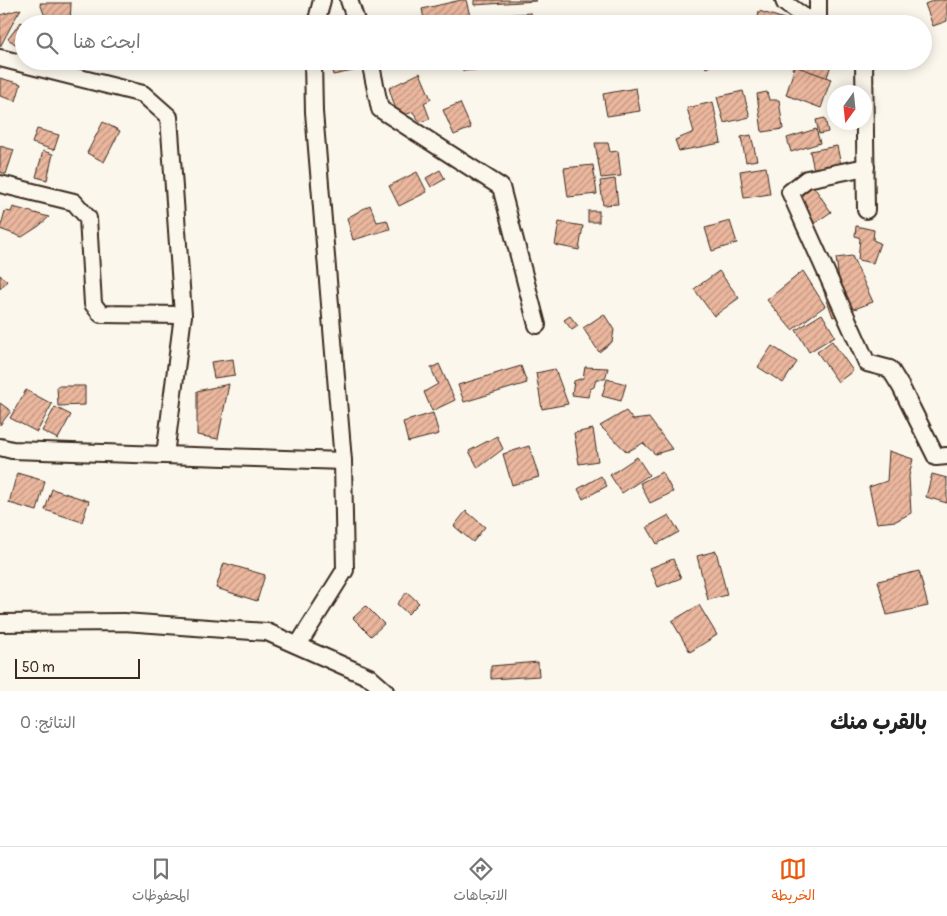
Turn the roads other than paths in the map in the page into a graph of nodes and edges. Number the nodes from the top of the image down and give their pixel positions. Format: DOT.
graph roads {
  1 [pos="322,0"];
  2 [pos="349,0"];
  3 [pos="784,0"];
  4 [pos="818,0"];
  5 [pos="318,15"];
  6 [pos="354,15"];
  7 [pos="802,15"];
  8 [pos="818,15"];
  9 [pos="0,58"];
  10 [pos="15,62"];
  11 [pos="48,70"];
  12 [pos="313,70"];
  13 [pos="372,70"];
  14 [pos="864,70"];
  15 [pos="866,167"];
  16 [pos="0,184"];
  17 [pos="866,210"];
  18 [pos="183,315"];
  19 [pos="537,325"];
  20 [pos="0,447"];
  21 [pos="165,455"];
  22 [pos="947,456"];
  23 [pos="343,461"];
  24 [pos="0,623"];
  25 [pos="298,645"];
  26 [pos="384,691"];
  1 -- 5 [label="street"];
  2 -- 6 [label="street"];
  3 -- 7 [label="street"];
  4 -- 8 [label="street"];
  9 -- 10 [label="street"];
  11 -- 18 [label="street"];
  12 -- 23 [label="street"];
  13 -- 19 [label="street"];
  14 -- 15 [label="street"];
  15 -- 17 [label="street"];
  15 -- 22 [label="street"];
  16 -- 18 [label="street"];
  18 -- 21 [label="street"];
  20 -- 21 [label="street"];
  21 -- 23 [label="street"];
  23 -- 25 [label="street"];
  24 -- 25 [label="street"];
  25 -- 26 [label="street"];
}
